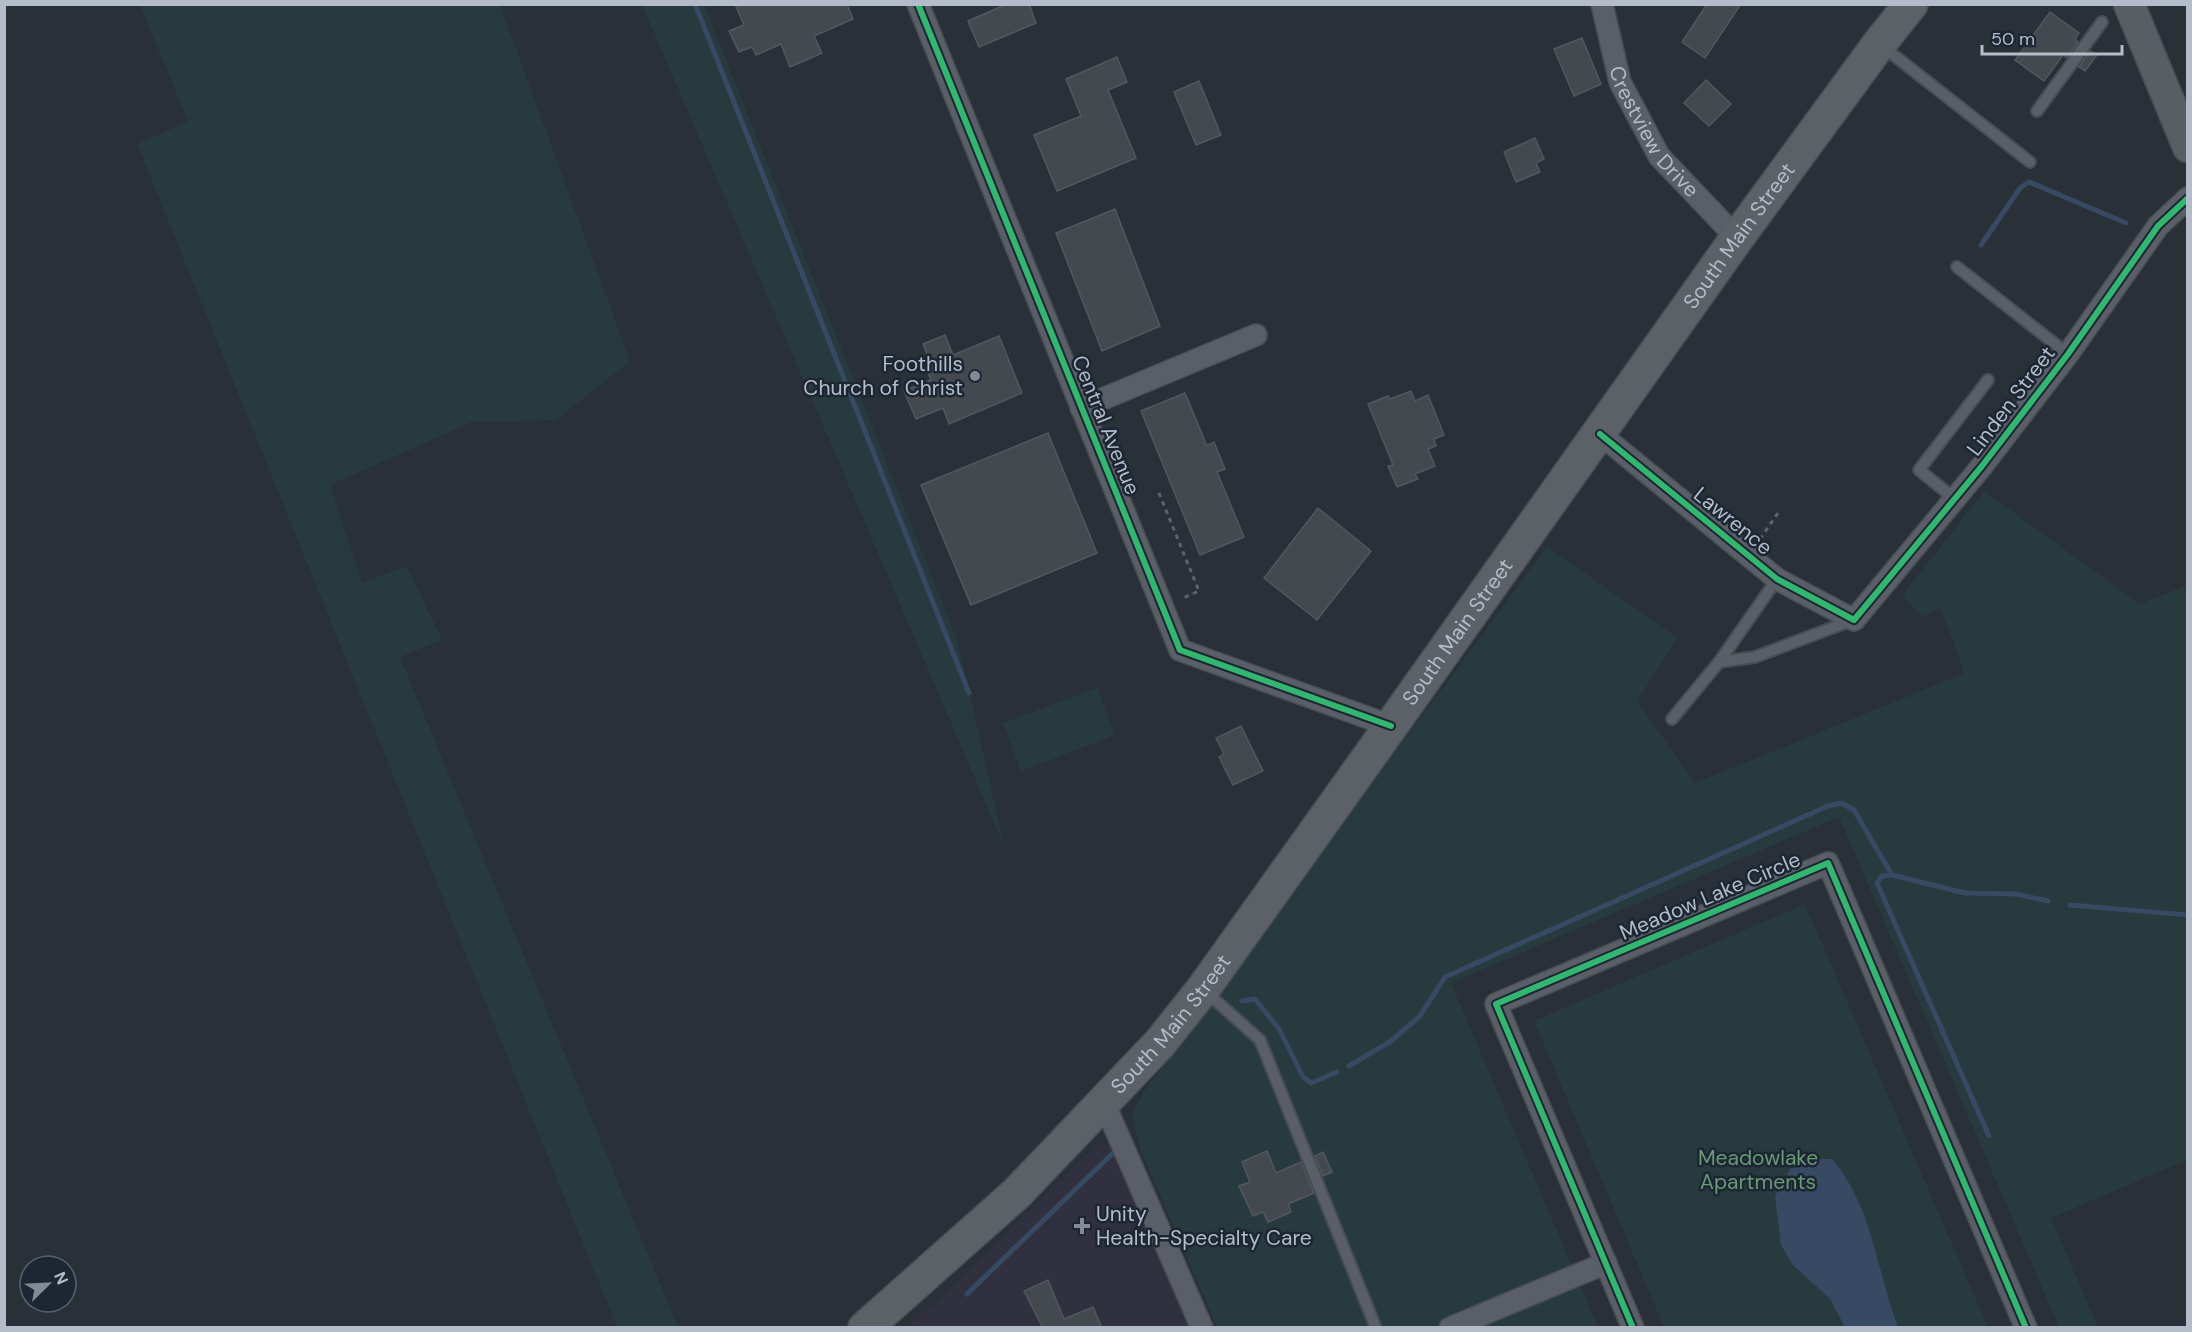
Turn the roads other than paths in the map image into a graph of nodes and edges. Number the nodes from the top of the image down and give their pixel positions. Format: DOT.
graph roads {
  1 [pos="918,4"];
  2 [pos="1602,4"];
  3 [pos="1911,4"];
  4 [pos="2129,4"];
  5 [pos="2102,22"];
  6 [pos="1879,44"];
  7 [pos="2037,111"];
  8 [pos="2187,147"];
  9 [pos="2030,162"];
  10 [pos="2187,198"];
  11 [pos="1737,238"];
  12 [pos="1957,267"];
  13 [pos="1256,335"];
  14 [pos="2068,354"];
  15 [pos="1988,380"];
  16 [pos="1082,408"];
  17 [pos="1600,434"];
  18 [pos="1955,499"];
  19 [pos="1777,579"];
  20 [pos="1854,620"];
  21 [pos="1719,662"];
  22 [pos="1671,719"];
  23 [pos="1391,726"];
  24 [pos="1203,988"];
  25 [pos="1104,1103"];
  26 [pos="1606,1263"];
  27 [pos="865,1328"];
  28 [pos="1202,1328"];
  29 [pos="1376,1328"];
  30 [pos="1450,1328"];
  31 [pos="1633,1328"];
  32 [pos="2026,1328"];
  1 -- 16 [label="street, Central Avenue"];
  2 -- 11 [label="street, Crestview Drive"];
  3 -- 6 [label="main road, South Main Street"];
  4 -- 8 [label="street"];
  5 -- 7 [label="lane"];
  6 -- 9 [label="lane"];
  6 -- 11 [label="main road, South Main Street"];
  10 -- 14 [label="street, Linden Street"];
  11 -- 17 [label="main road, South Main Street"];
  12 -- 14 [label="lane"];
  13 -- 16 [label="street"];
  14 -- 18 [label="street, Linden Street"];
  15 -- 18 [label="lane"];
  16 -- 23 [label="street, Central Avenue"];
  17 -- 19 [label="street, Lawrence"];
  17 -- 23 [label="main road, South Main Street"];
  18 -- 20 [label="street, Linden Street"];
  19 -- 20 [label="street, Lawrence"];
  19 -- 21 [label="lane"];
  20 -- 21 [label="lane"];
  21 -- 22 [label="lane"];
  23 -- 24 [label="main road, South Main Street"];
  24 -- 25 [label="main road, South Main Street"];
  24 -- 29 [label="lane"];
  25 -- 27 [label="main road, South Main Street"];
  25 -- 28 [label="street"];
  26 -- 30 [label="street"];
  26 -- 31 [label="street, Meadow Lake Circle"];
  26 -- 32 [label="street, Meadow Lake Circle"];
}
